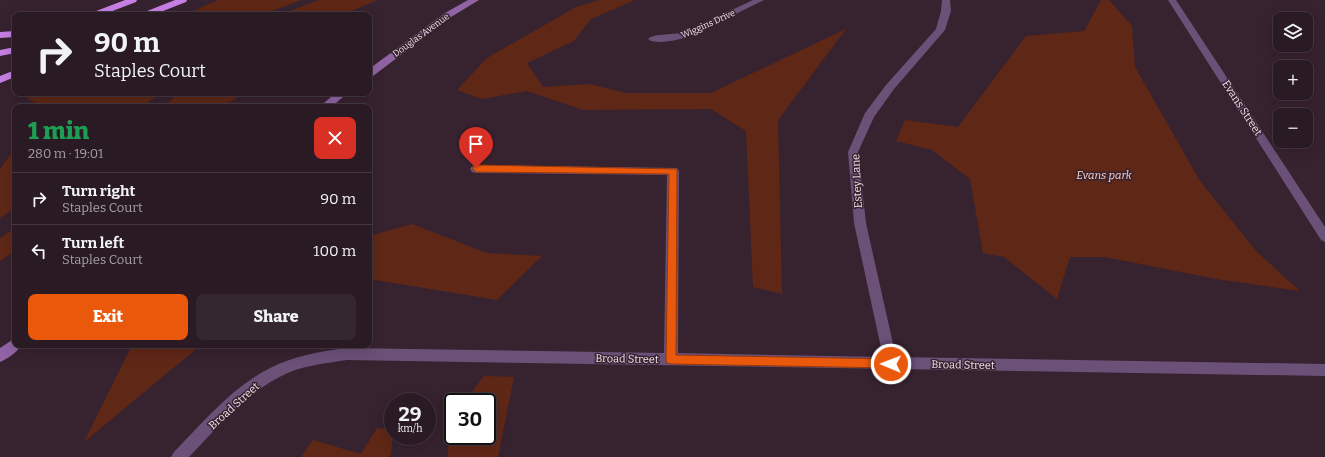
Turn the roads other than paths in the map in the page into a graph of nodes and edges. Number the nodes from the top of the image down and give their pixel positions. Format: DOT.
graph roads {
  1 [pos="133,0"];
  2 [pos="182,0"];
  3 [pos="475,0"];
  4 [pos="760,0"];
  5 [pos="946,0"];
  6 [pos="1172,0"];
  7 [pos="101,12"];
  8 [pos="152,12"];
  9 [pos="12,34"];
  10 [pos="0,35"];
  11 [pos="653,39"];
  12 [pos="12,51"];
  13 [pos="0,53"];
  14 [pos="372,72"];
  15 [pos="12,74"];
  16 [pos="0,80"];
  17 [pos="339,96"];
  18 [pos="328,104"];
  19 [pos="476,168"];
  20 [pos="1325,236"];
  21 [pos="12,346"];
  22 [pos="0,356"];
  23 [pos="671,360"];
  24 [pos="891,364"];
  25 [pos="1325,370"];
  26 [pos="179,457"];
  1 -- 7 [label="highway"];
  2 -- 8 [label="highway"];
  3 -- 14 [label="street, Douglas Avenue"];
  4 -- 11 [label="street, Wiggins Drive"];
  5 -- 24 [label="street, Estey Lane"];
  6 -- 20 [label="street, Evans Street"];
  9 -- 10 [label="highway"];
  12 -- 13 [label="highway"];
  15 -- 16 [label="highway"];
  17 -- 18 [label="street"];
  19 -- 23 [label="street"];
  21 -- 22 [label="street"];
  23 -- 24 [label="street, Broad Street"];
  23 -- 26 [label="street, Broad Street"];
  24 -- 25 [label="street, Broad Street"];
}
